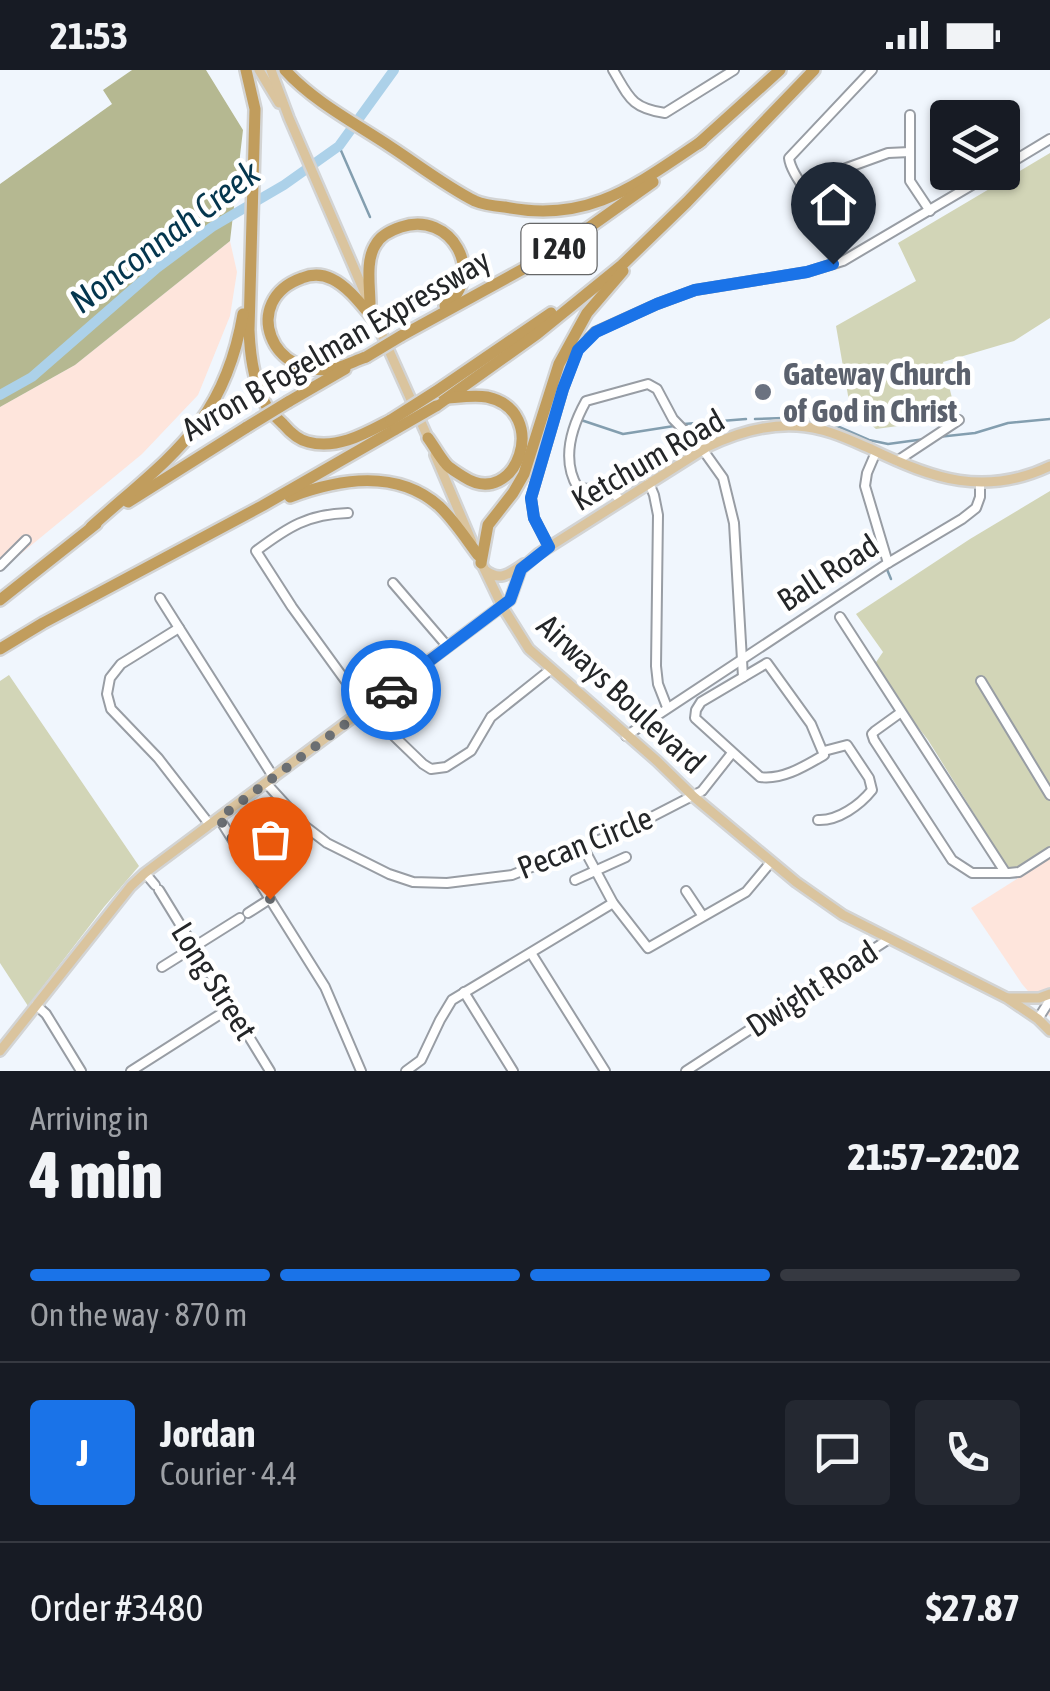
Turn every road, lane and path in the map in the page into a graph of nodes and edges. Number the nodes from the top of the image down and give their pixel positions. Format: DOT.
graph roads {
  1 [pos="244,70"];
  2 [pos="259,70"];
  3 [pos="613,70"];
  4 [pos="734,70"];
  5 [pos="780,70"];
  6 [pos="814,70"];
  7 [pos="872,70"];
  8 [pos="275,72"];
  9 [pos="910,115"];
  10 [pos="291,122"];
  11 [pos="1050,139"];
  12 [pos="702,141"];
  13 [pos="910,152"];
  14 [pos="1020,157"];
  15 [pos="841,170"];
  16 [pos="964,190"];
  17 [pos="930,211"];
  18 [pos="854,228"];
  19 [pos="648,242"];
  20 [pos="249,276"];
  21 [pos="596,286"];
  22 [pos="370,305"];
  23 [pos="376,322"];
  24 [pos="419,326"];
  25 [pos="366,357"];
  26 [pos="448,398"];
  27 [pos="436,399"];
  28 [pos="959,420"];
  29 [pos="394,425"];
  30 [pos="428,438"];
  31 [pos="702,450"];
  32 [pos="876,452"];
  33 [pos="897,460"];
  34 [pos="1050,466"];
  35 [pos="649,483"];
  36 [pos="980,483"];
  37 [pos="621,502"];
  38 [pos="262,506"];
  39 [pos="348,514"];
  40 [pos="92,527"];
  41 [pos="26,540"];
  42 [pos="549,547"];
  43 [pos="481,562"];
  44 [pos="528,562"];
  45 [pos="885,565"];
  46 [pos="0,566"];
  47 [pos="393,582"];
  48 [pos="160,598"];
  49 [pos="0,600"];
  50 [pos="502,606"];
  51 [pos="840,617"];
  52 [pos="179,628"];
  53 [pos="448,647"];
  54 [pos="0,648"];
  55 [pos="741,661"];
  56 [pos="550,670"];
  57 [pos="744,677"];
  58 [pos="981,681"];
  59 [pos="667,707"];
  60 [pos="366,709"];
  61 [pos="900,713"];
  62 [pos="626,736"];
  63 [pos="824,751"];
  64 [pos="732,754"];
  65 [pos="270,781"];
  66 [pos="1050,796"];
  67 [pos="694,797"];
  68 [pos="818,820"];
  69 [pos="214,822"];
  70 [pos="584,846"];
  71 [pos="1050,852"];
  72 [pos="626,857"];
  73 [pos="771,862"];
  74 [pos="595,870"];
  75 [pos="1005,872"];
  76 [pos="145,873"];
  77 [pos="575,880"];
  78 [pos="686,891"];
  79 [pos="270,899"];
  80 [pos="613,904"];
  81 [pos="702,916"];
  82 [pos="888,939"];
  83 [pos="194,947"];
  84 [pos="531,953"];
  85 [pos="162,967"];
  86 [pos="464,992"];
  87 [pos="1050,997"];
  88 [pos="1007,998"];
  89 [pos="36,1005"];
  90 [pos="230,1008"];
  91 [pos="1050,1011"];
  92 [pos="1038,1019"];
  93 [pos="1050,1032"];
  94 [pos="0,1051"];
  95 [pos="81,1071"];
  96 [pos="132,1071"];
  97 [pos="270,1071"];
  98 [pos="361,1071"];
  99 [pos="406,1071"];
  100 [pos="514,1071"];
  101 [pos="606,1071"];
  102 [pos="686,1071"];
  1 -- 20 [label="highway"];
  2 -- 10 [label="main road"];
  3 -- 4 [label="street"];
  5 -- 12 [label="highway, I 240"];
  6 -- 19 [label="highway, I 240"];
  7 -- 18 [label="street"];
  8 -- 10 [label="main road, Airways Boulevard"];
  8 -- 12 [label="highway"];
  9 -- 13 [label="street"];
  10 -- 22 [label="main road, Airways Boulevard"];
  11 -- 14 [label="street"];
  12 -- 24 [label="highway, Avron B Fogelman Expressway / I 240"];
  13 -- 15 [label="street"];
  13 -- 17 [label="street"];
  16 -- 17 [label="street"];
  17 -- 42 [label="street"];
  19 -- 21 [label="highway, I 240"];
  19 -- 43 [label="highway"];
  20 -- 29 [label="highway"];
  20 -- 40 [label="highway"];
  21 -- 26 [label="highway, I 240"];
  21 -- 27 [label="highway"];
  22 -- 23 [label="main road, Airways Boulevard"];
  22 -- 24 [label="highway"];
  23 -- 25 [label="highway"];
  23 -- 30 [label="main road, Airways Boulevard"];
  24 -- 25 [label="highway, Avron B Fogelman Expressway / I 240, bridge"];
  25 -- 40 [label="highway, Avron B Fogelman Expressway / I 240, bridge"];
  26 -- 27 [label="highway, I 240"];
  26 -- 30 [label="highway"];
  27 -- 29 [label="highway, I 240, bridge"];
  28 -- 33 [label="street"];
  29 -- 38 [label="highway, I 240"];
  30 -- 43 [label="main road, Airways Boulevard"];
  31 -- 32 [label="main road, Ketchum Road"];
  31 -- 35 [label="main road, Ketchum Road"];
  31 -- 37 [label="street"];
  31 -- 55 [label="street"];
  32 -- 33 [label="main road, Ketchum Road"];
  32 -- 45 [label="street"];
  33 -- 36 [label="main road, Ketchum Road"];
  34 -- 36 [label="main road"];
  35 -- 37 [label="main road, Ketchum Road"];
  35 -- 59 [label="street"];
  36 -- 45 [label="street, Ball Road"];
  37 -- 42 [label="main road, Ketchum Road"];
  38 -- 43 [label="highway"];
  38 -- 54 [label="highway, I 240"];
  39 -- 60 [label="street"];
  40 -- 49 [label="highway, Avron B Fogelman Expressway / I 240"];
  41 -- 46 [label="street"];
  42 -- 44 [label="main road, Ketchum Road"];
  43 -- 44 [label="main road"];
  43 -- 50 [label="main road, Airways Boulevard"];
  44 -- 50 [label="main road, Ketchum Road"];
  45 -- 55 [label="street, Ball Road"];
  47 -- 53 [label="street"];
  48 -- 52 [label="street, Pecan Circle"];
  50 -- 53 [label="main road, Ketchum Road"];
  50 -- 56 [label="main road, Airways Boulevard"];
  51 -- 61 [label="street"];
  52 -- 65 [label="street, Pecan Circle"];
  52 -- 69 [label="street"];
  53 -- 60 [label="main road, Ketchum Road"];
  55 -- 57 [label="street"];
  55 -- 59 [label="street, Ball Road"];
  56 -- 60 [label="street"];
  56 -- 62 [label="main road, Airways Boulevard"];
  57 -- 63 [label="street"];
  57 -- 64 [label="street"];
  58 -- 66 [label="street"];
  59 -- 62 [label="street, Ball Road"];
  60 -- 65 [label="main road, Ketchum Road"];
  61 -- 75 [label="street"];
  61 -- 75 [label="street"];
  62 -- 67 [label="main road, Airways Boulevard"];
  63 -- 64 [label="street"];
  63 -- 68 [label="street"];
  64 -- 67 [label="street"];
  65 -- 69 [label="main road, Ketchum Road"];
  65 -- 70 [label="street, Pecan Circle"];
  67 -- 70 [label="street, Pecan Circle"];
  67 -- 73 [label="main road, Airways Boulevard"];
  69 -- 76 [label="main road, Ketchum Road"];
  69 -- 79 [label="street"];
  70 -- 74 [label="street"];
  71 -- 75 [label="street"];
  72 -- 74 [label="street"];
  73 -- 81 [label="street"];
  73 -- 82 [label="main road, Airways Boulevard"];
  74 -- 77 [label="street"];
  74 -- 80 [label="street"];
  76 -- 83 [label="street, Long Street"];
  76 -- 89 [label="main road, Ketchum Road"];
  78 -- 81 [label="street"];
  79 -- 83 [label="street"];
  79 -- 98 [label="street"];
  80 -- 81 [label="street"];
  80 -- 84 [label="street"];
  82 -- 88 [label="main road, Airways Boulevard"];
  82 -- 102 [label="street, Dwight Road"];
  83 -- 85 [label="street"];
  83 -- 90 [label="street, Long Street"];
  84 -- 86 [label="street"];
  84 -- 101 [label="street"];
  86 -- 99 [label="street"];
  86 -- 100 [label="street"];
  87 -- 88 [label="main road"];
  87 -- 92 [label="street"];
  88 -- 92 [label="main road, Airways Boulevard"];
  89 -- 94 [label="main road, Ketchum Road"];
  89 -- 95 [label="street"];
  90 -- 96 [label="street"];
  90 -- 97 [label="street, Long Street"];
  91 -- 92 [label="street"];
  92 -- 93 [label="main road, Airways Boulevard"];
}
